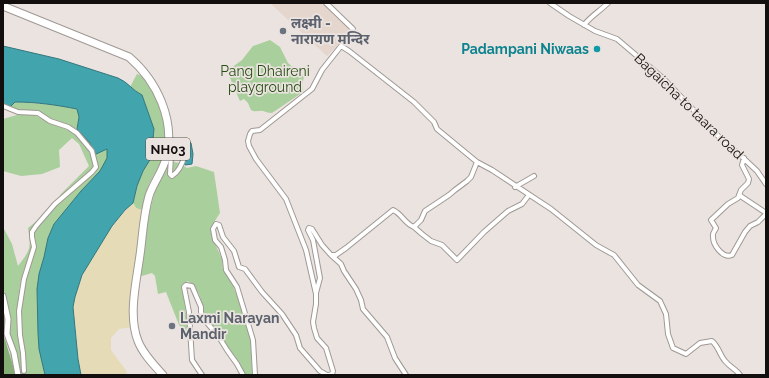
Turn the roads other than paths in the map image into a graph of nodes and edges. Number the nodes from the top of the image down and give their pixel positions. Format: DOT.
graph roads {
  1 [pos="326,3"];
  2 [pos="550,3"];
  3 [pos="608,3"];
  4 [pos="3,6"];
  5 [pos="584,25"];
  6 [pos="341,46"];
  7 [pos="3,106"];
  8 [pos="170,141"];
  9 [pos="185,154"];
  10 [pos="744,158"];
  11 [pos="477,162"];
  12 [pos="534,176"];
  13 [pos="766,184"];
  14 [pos="515,186"];
  15 [pos="528,195"];
  16 [pos="739,195"];
  17 [pos="766,214"];
  18 [pos="414,227"];
  19 [pos="331,255"];
  20 [pos="316,294"];
  21 [pos="3,296"];
  22 [pos="24,371"];
  23 [pos="18,375"];
  24 [pos="163,375"];
  25 [pos="202,375"];
  26 [pos="242,375"];
  27 [pos="255,375"];
  28 [pos="328,375"];
  29 [pos="406,375"];
  30 [pos="740,375"];
  1 -- 6 [label="street"];
  2 -- 5 [label="street, Bagaicha to taara road"];
  3 -- 5 [label="street"];
  4 -- 8 [label="highway, NH03"];
  5 -- 10 [label="street, Bagaicha to taara road"];
  6 -- 11 [label="street"];
  6 -- 20 [label="street"];
  7 -- 22 [label="street"];
  8 -- 9 [label="street"];
  8 -- 24 [label="highway, NH03"];
  10 -- 13 [label="street, Bagaicha to taara road"];
  10 -- 16 [label="street"];
  11 -- 14 [label="street"];
  11 -- 18 [label="street"];
  12 -- 14 [label="street"];
  14 -- 15 [label="street"];
  15 -- 18 [label="street"];
  15 -- 30 [label="street"];
  16 -- 17 [label="street"];
  16 -- 17 [label="street"];
  18 -- 19 [label="street"];
  19 -- 20 [label="street"];
  19 -- 29 [label="street"];
  20 -- 28 [label="street"];
  21 -- 23 [label="street"];
  25 -- 26 [label="street"];
  27 -- 28 [label="street"];
}
